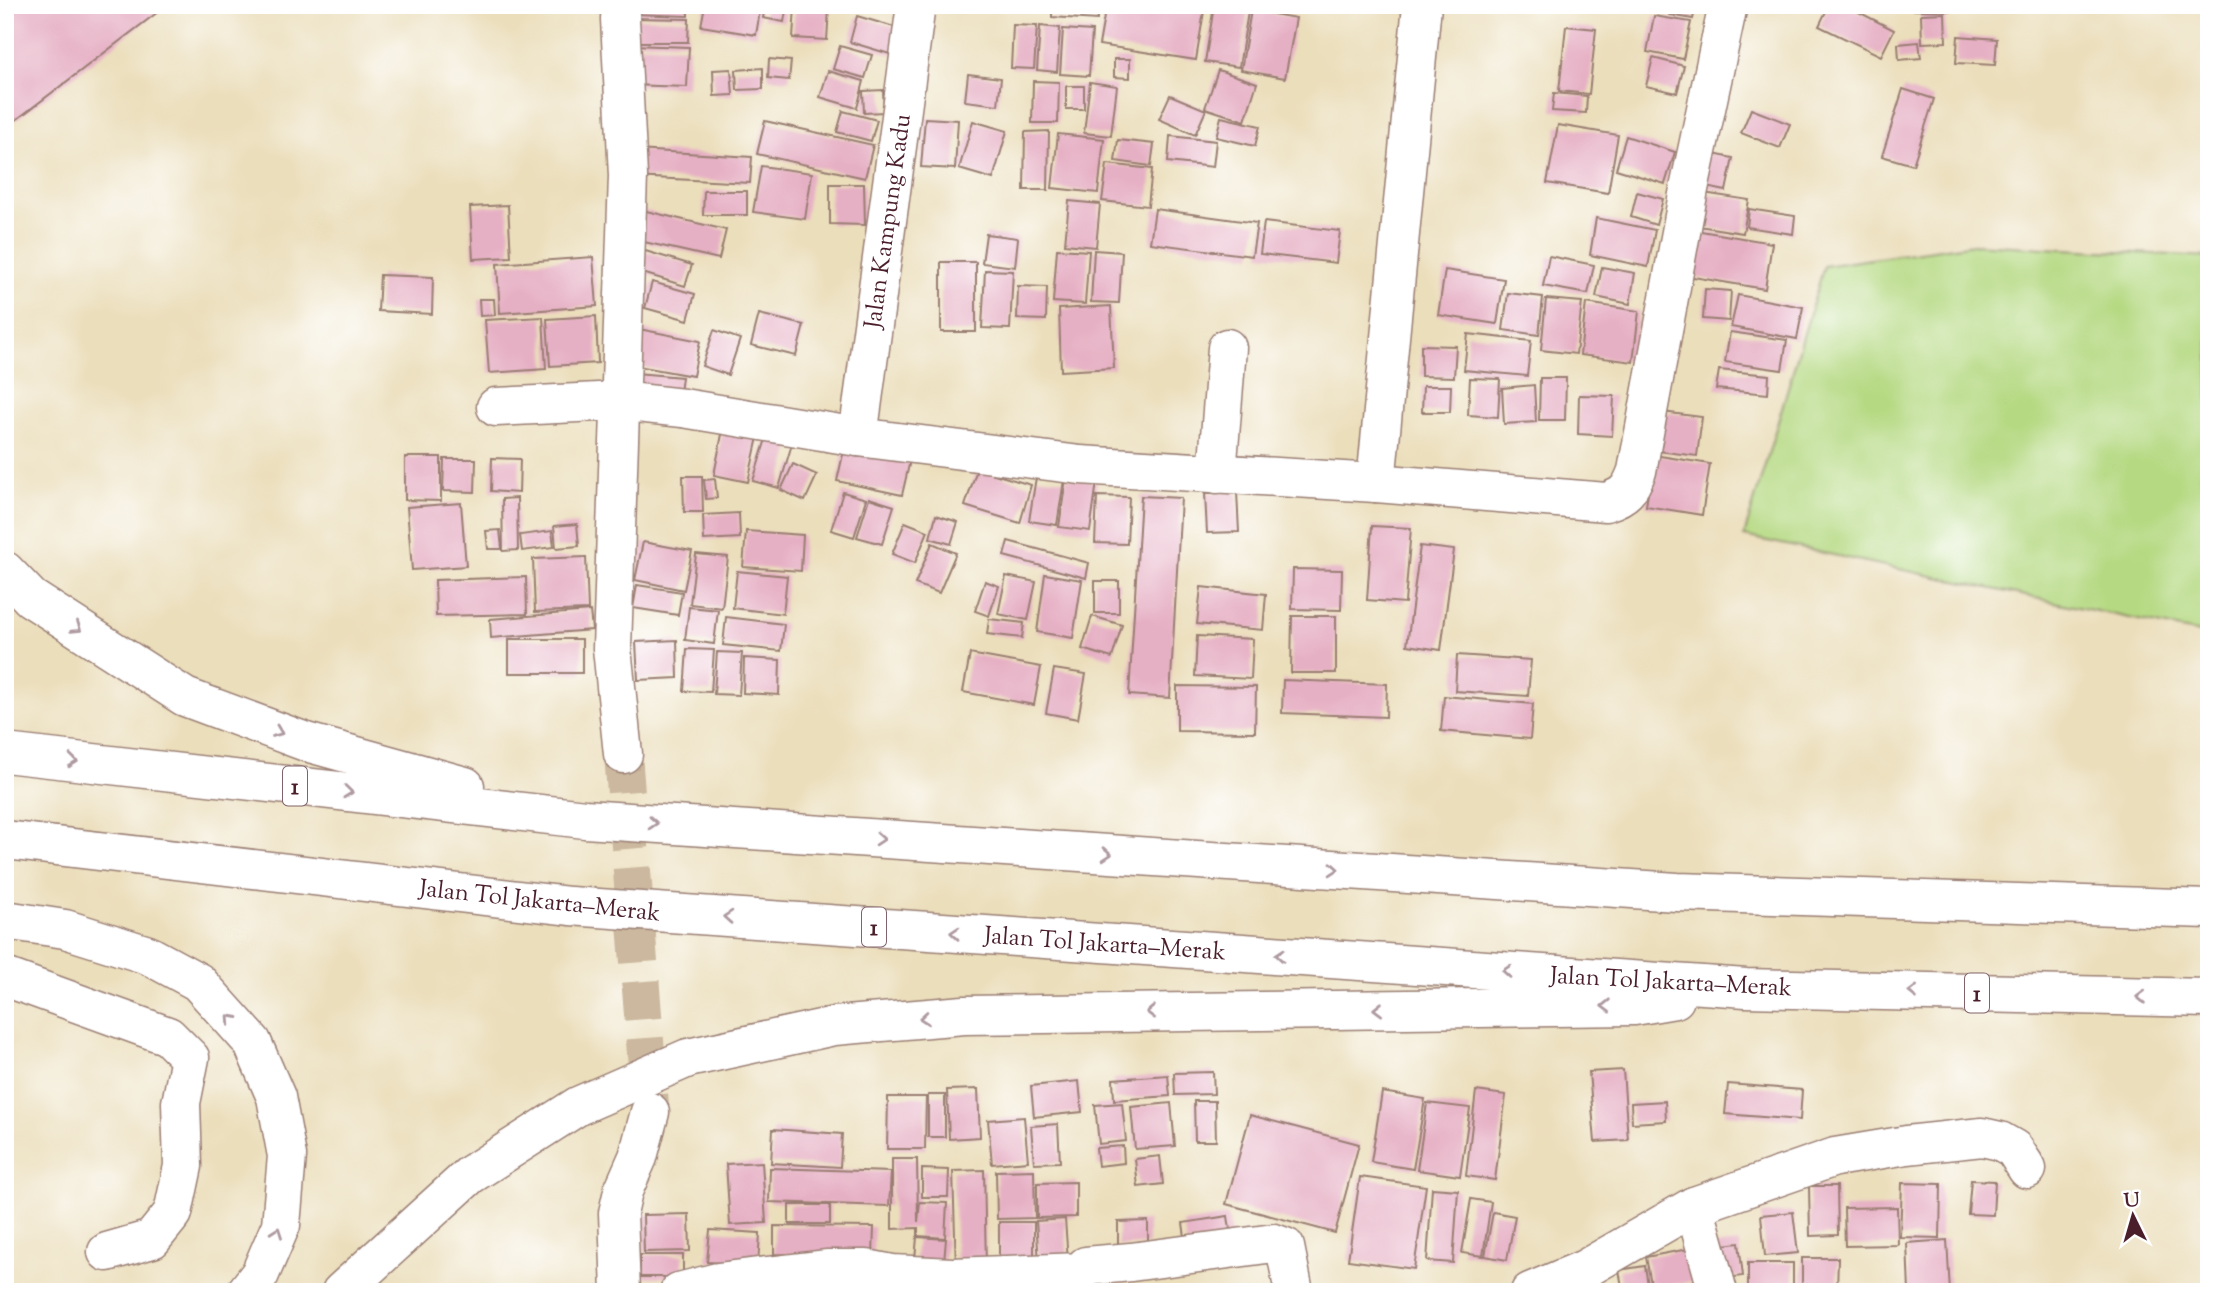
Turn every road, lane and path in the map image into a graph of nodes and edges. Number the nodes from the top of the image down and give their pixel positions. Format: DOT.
graph roads {
  1 [pos="621,5"];
  2 [pos="916,5"];
  3 [pos="1422,5"];
  4 [pos="1728,5"];
  5 [pos="1227,348"];
  6 [pos="619,401"];
  7 [pos="496,407"];
  8 [pos="858,437"];
  9 [pos="1217,474"];
  10 [pos="1376,483"];
  11 [pos="5,570"];
  12 [pos="18,591"];
  13 [pos="5,753"];
  14 [pos="623,754"];
  15 [pos="585,819"];
  16 [pos="5,840"];
  17 [pos="2209,909"];
  18 [pos="5,920"];
  19 [pos="5,977"];
  20 [pos="1746,988"];
  21 [pos="2209,998"];
  22 [pos="650,1112"];
  23 [pos="2027,1169"];
  24 [pos="1694,1206"];
  25 [pos="107,1252"];
  26 [pos="1083,1282"];
  27 [pos="246,1292"];
  28 [pos="341,1292"];
  29 [pos="621,1292"];
  30 [pos="679,1292"];
  31 [pos="1294,1292"];
  32 [pos="1530,1292"];
  33 [pos="1718,1292"];
  1 -- 6 [label="main road"];
  2 -- 8 [label="main road, Jalan Kampung Kadu"];
  3 -- 10 [label="main road"];
  4 -- 10 [label="main road"];
  5 -- 9 [label="main road"];
  6 -- 7 [label="main road"];
  6 -- 8 [label="main road"];
  6 -- 14 [label="main road"];
  8 -- 9 [label="main road"];
  9 -- 10 [label="main road"];
  11 -- 12 [label="main road"];
  12 -- 15 [label="main road, one-way"];
  13 -- 15 [label="main road, 1, one-way"];
  15 -- 17 [label="main road, 1, one-way"];
  20 -- 16 [label="main road, Jalan Tol Jakarta–Merak / 1, one-way"];
  27 -- 18 [label="main road, one-way"];
  19 -- 25 [label="main road"];
  21 -- 20 [label="main road, Jalan Tol Jakarta–Merak / 1, one-way"];
  20 -- 28 [label="main road, one-way"];
  22 -- 29 [label="main road"];
  23 -- 24 [label="main road"];
  24 -- 32 [label="main road"];
  24 -- 33 [label="main road"];
  26 -- 30 [label="main road"];
  26 -- 31 [label="main road"];
}
